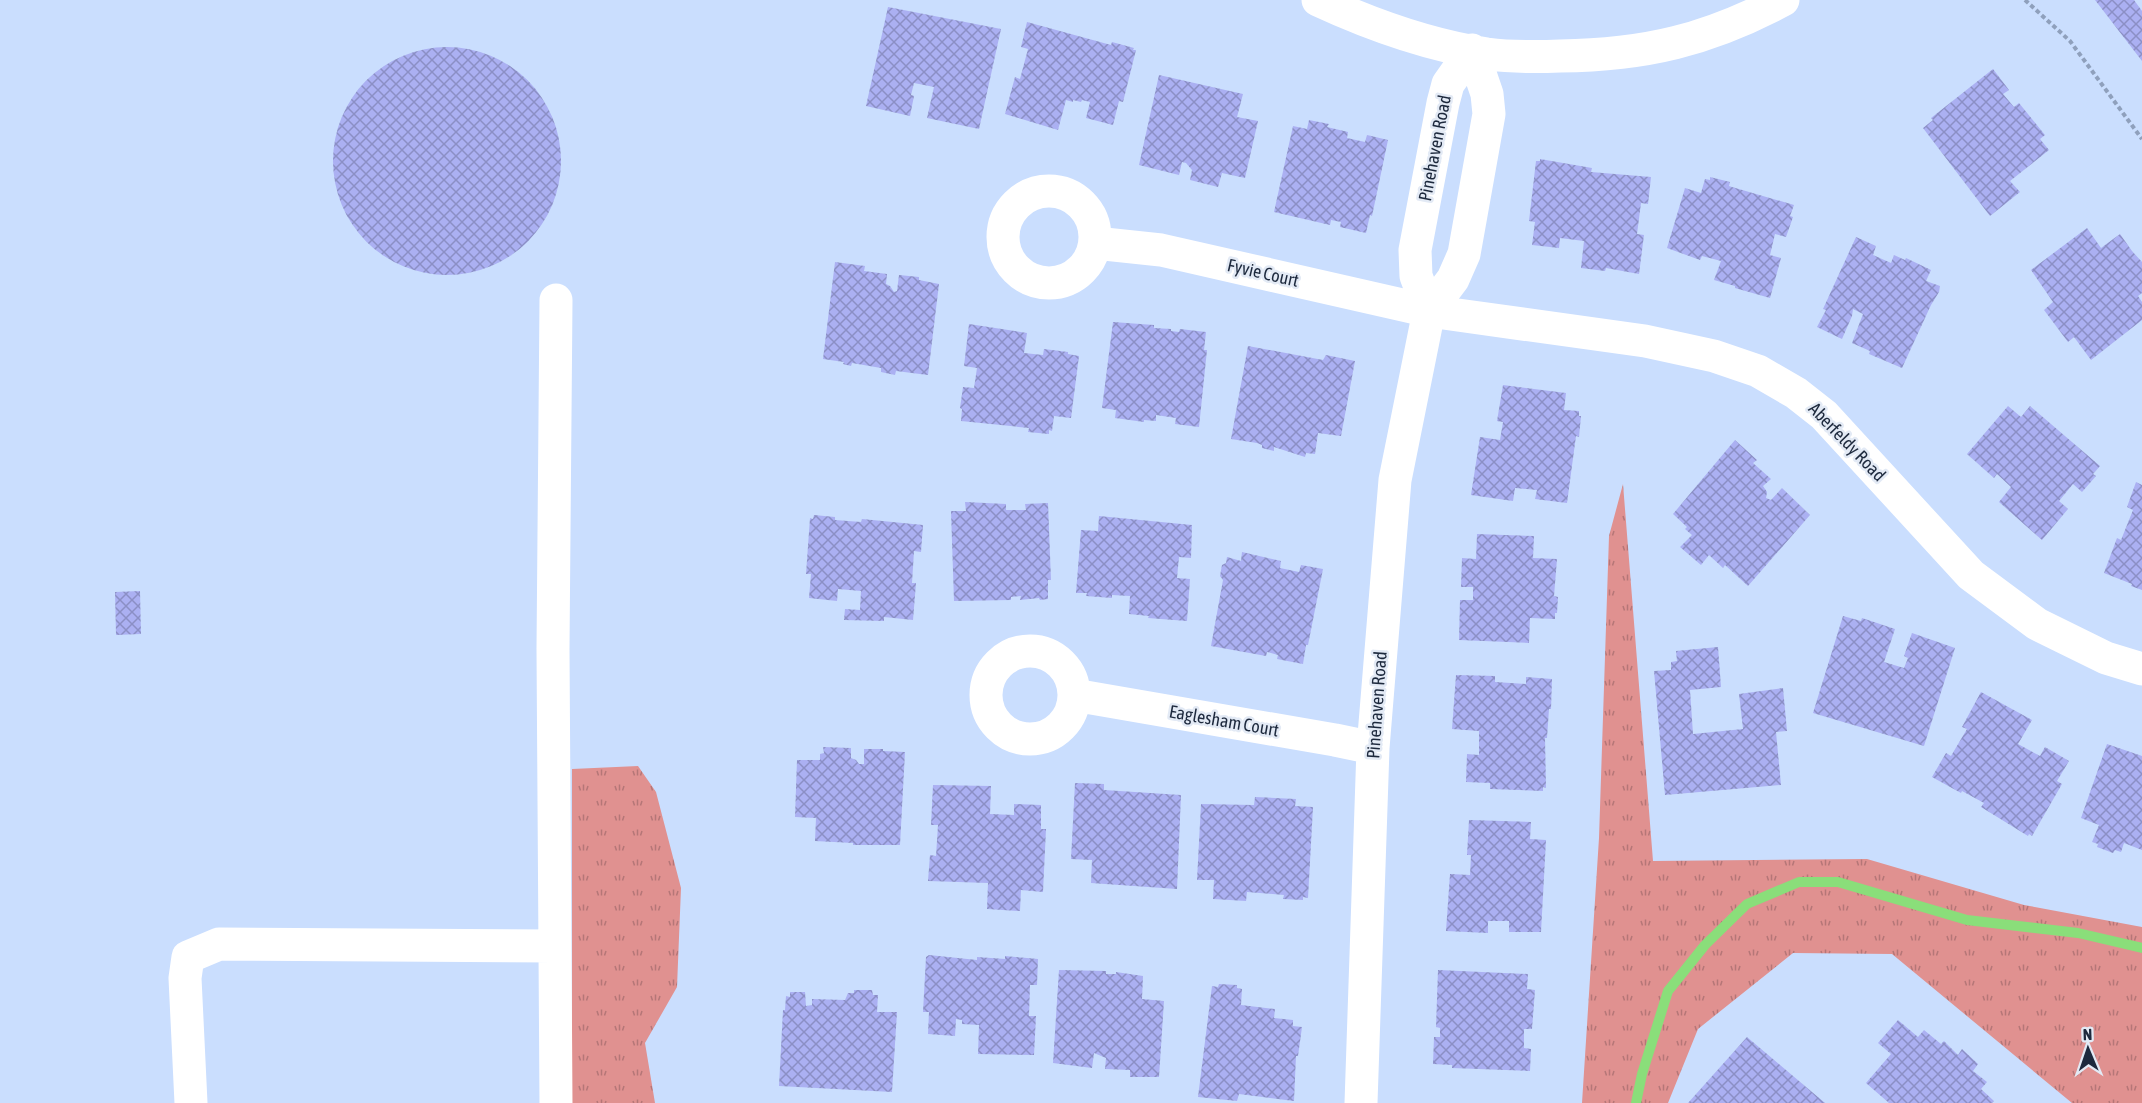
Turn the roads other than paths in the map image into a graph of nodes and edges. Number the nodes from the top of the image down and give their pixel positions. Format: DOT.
graph roads {
  1 [pos="1317,0"];
  2 [pos="1783,0"];
  3 [pos="1472,50"];
  4 [pos="1095,243"];
  5 [pos="556,300"];
  6 [pos="1428,310"];
  7 [pos="2142,669"];
  8 [pos="1074,695"];
  9 [pos="1373,748"];
  10 [pos="554,946"];
  11 [pos="191,1103"];
  12 [pos="556,1103"];
  13 [pos="1361,1103"];
  1 -- 3 [label="street"];
  2 -- 3 [label="street"];
  3 -- 6 [label="street, Pinehaven Road"];
  3 -- 6 [label="street, Pinehaven Road"];
  4 -- 6 [label="street, Fyvie Court"];
  5 -- 10 [label="street"];
  6 -- 7 [label="street, Aberfeldy Road"];
  6 -- 9 [label="street, Pinehaven Road"];
  8 -- 9 [label="street, Eaglesham Court"];
  9 -- 13 [label="street, Pinehaven Road"];
  10 -- 11 [label="street"];
  10 -- 12 [label="street"];
}
